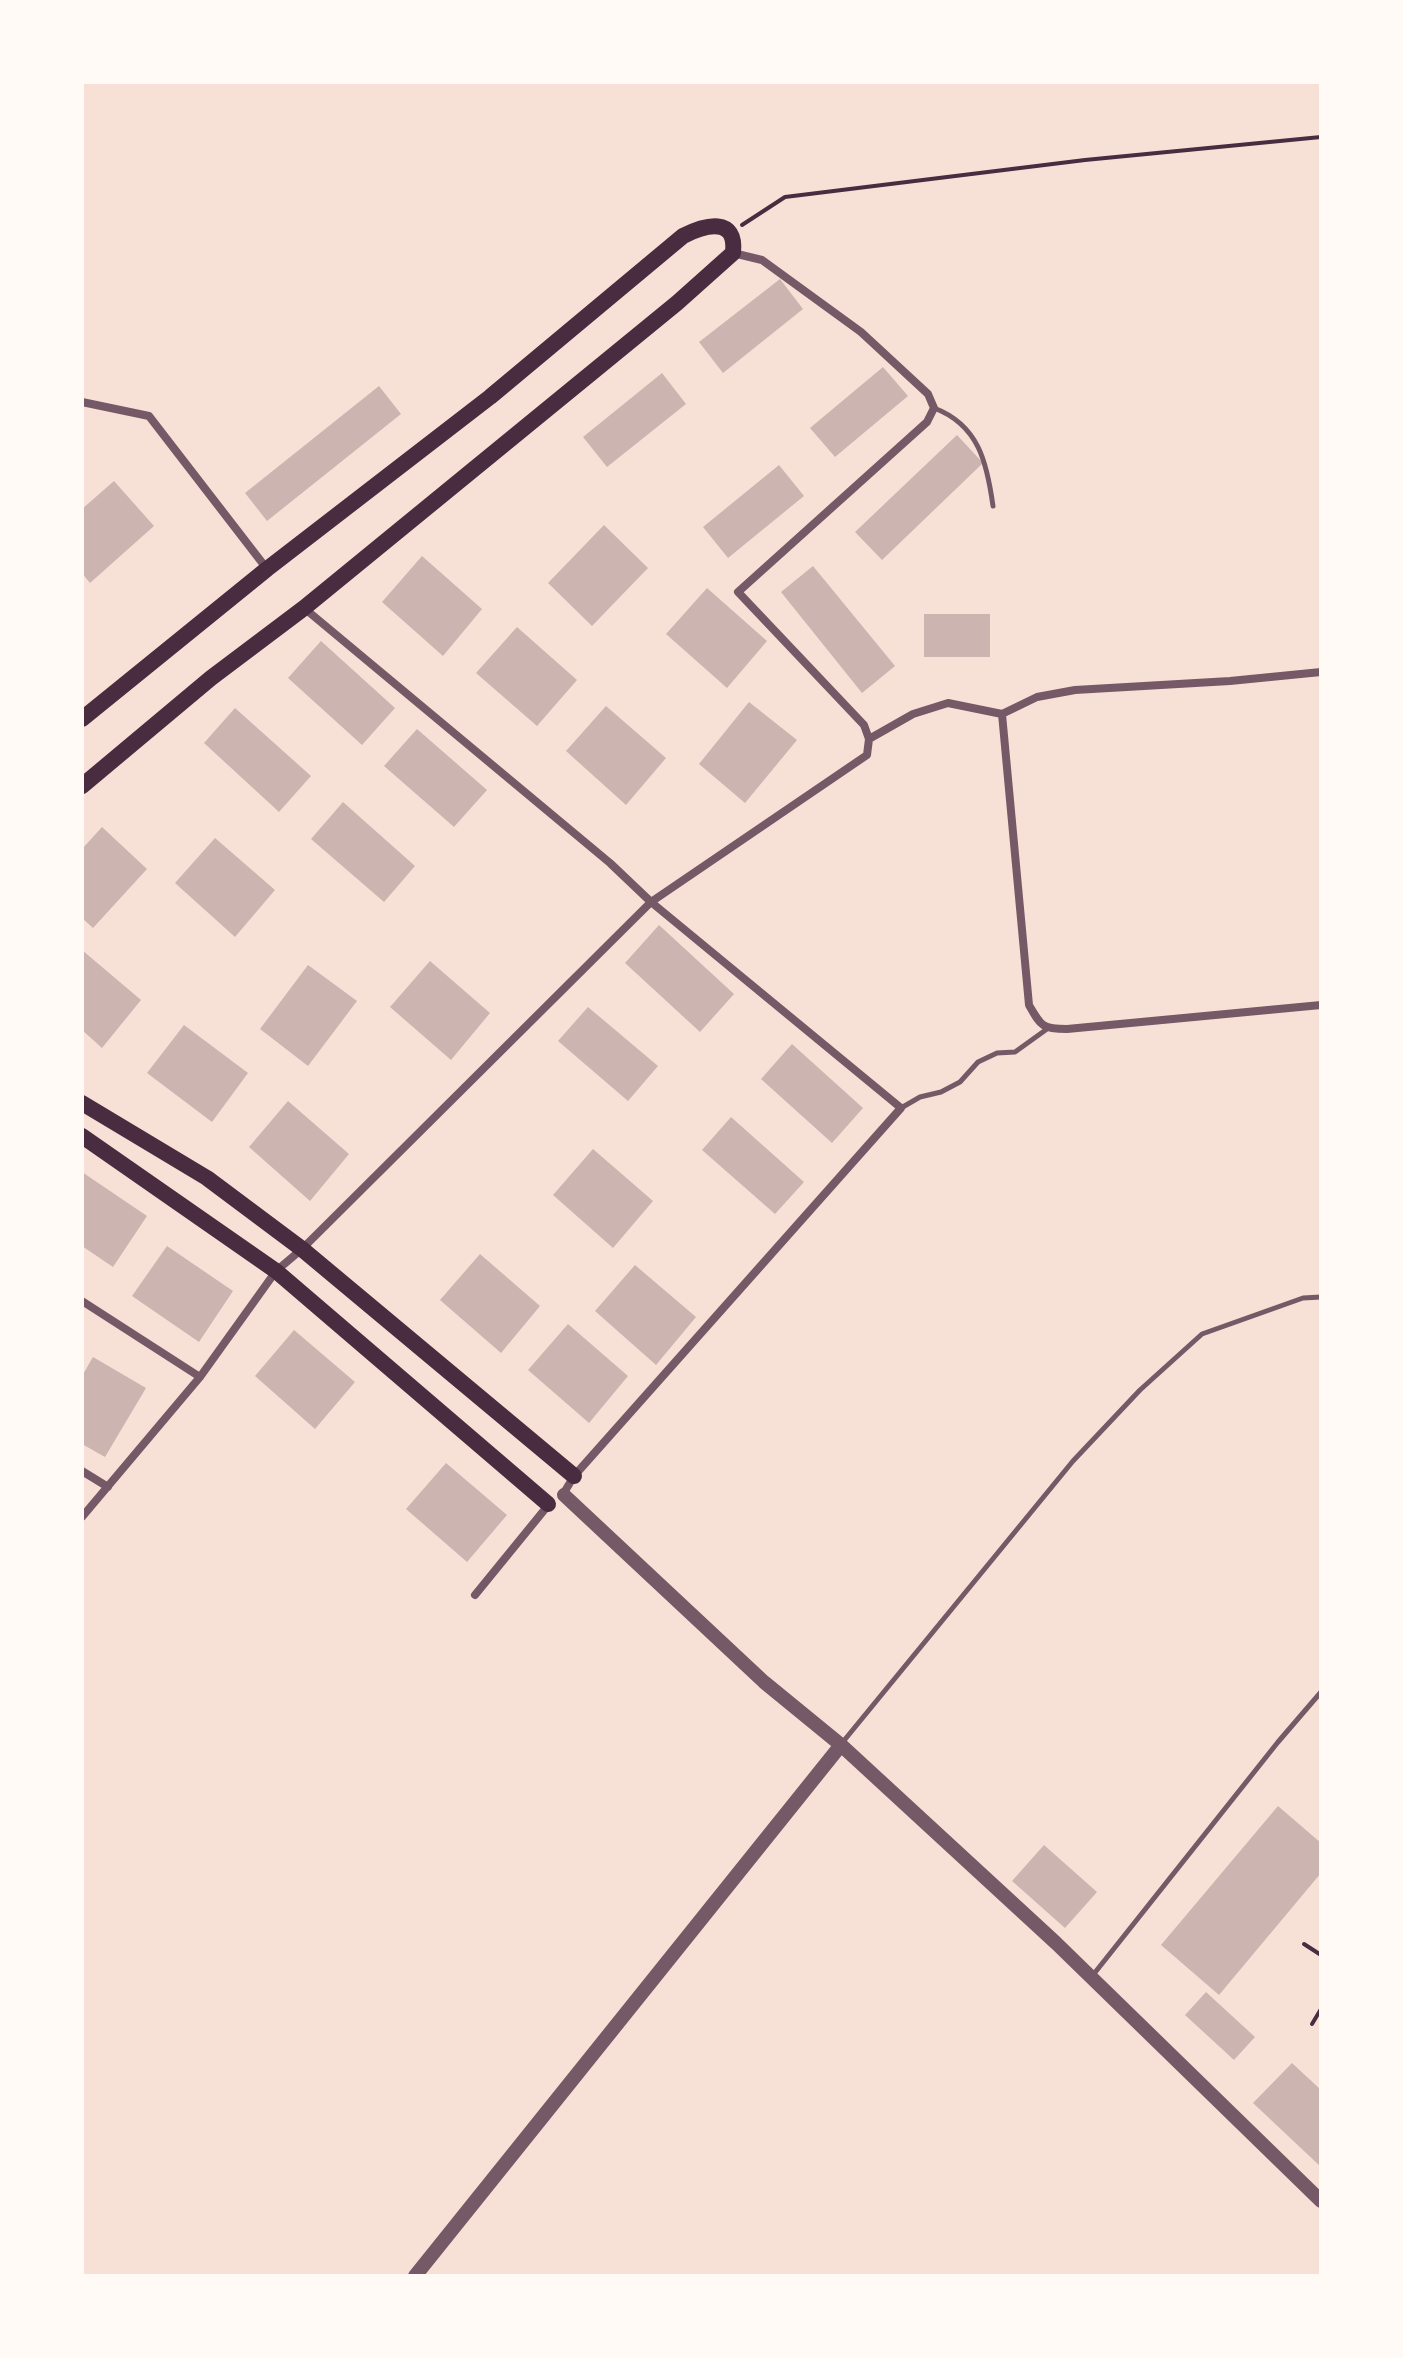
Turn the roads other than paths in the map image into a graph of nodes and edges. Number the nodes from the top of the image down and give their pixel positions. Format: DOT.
graph roads {
  1 [pos="733,253"];
  2 [pos="82,402"];
  3 [pos="934,408"];
  4 [pos="993,506"];
  5 [pos="267,569"];
  6 [pos="304,608"];
  7 [pos="1321,672"];
  8 [pos="1002,714"];
  9 [pos="82,719"];
  10 [pos="869,739"];
  11 [pos="82,786"];
  12 [pos="651,902"];
  13 [pos="1321,1005"];
  14 [pos="1047,1029"];
  15 [pos="82,1103"];
  16 [pos="901,1108"];
  17 [pos="82,1136"];
  18 [pos="302,1249"];
  19 [pos="276,1271"];
  20 [pos="1321,1297"];
  21 [pos="82,1301"];
  22 [pos="200,1377"];
  23 [pos="82,1471"];
  24 [pos="574,1476"];
  25 [pos="108,1487"];
  26 [pos="564,1495"];
  27 [pos="548,1504"];
  28 [pos="82,1517"];
  29 [pos="475,1595"];
  30 [pos="1321,1692"];
  31 [pos="841,1745"];
  32 [pos="1091,1976"];
  33 [pos="1321,2201"];
  34 [pos="415,2276"];
  1 -- 3 [label="street"];
  1 -- 5 [label="main road"];
  1 -- 6 [label="main road"];
  2 -- 5 [label="street"];
  3 -- 4 [label="lane"];
  3 -- 10 [label="street"];
  5 -- 9 [label="main road"];
  6 -- 11 [label="main road"];
  6 -- 12 [label="street"];
  7 -- 8 [label="street"];
  8 -- 10 [label="street"];
  8 -- 14 [label="street"];
  10 -- 12 [label="street"];
  12 -- 16 [label="street"];
  12 -- 18 [label="street"];
  13 -- 14 [label="street"];
  14 -- 16 [label="lane"];
  15 -- 18 [label="main road"];
  16 -- 24 [label="street"];
  17 -- 19 [label="main road"];
  18 -- 19 [label="street"];
  18 -- 24 [label="main road"];
  19 -- 22 [label="street"];
  19 -- 27 [label="main road"];
  20 -- 31 [label="lane"];
  21 -- 22 [label="street"];
  22 -- 25 [label="street"];
  23 -- 25 [label="street"];
  24 -- 26 [label="street"];
  25 -- 28 [label="street"];
  26 -- 27 [label="street"];
  26 -- 31 [label="street"];
  27 -- 29 [label="street"];
  30 -- 32 [label="lane"];
  31 -- 32 [label="street"];
  31 -- 34 [label="street"];
  32 -- 33 [label="street"];
}
